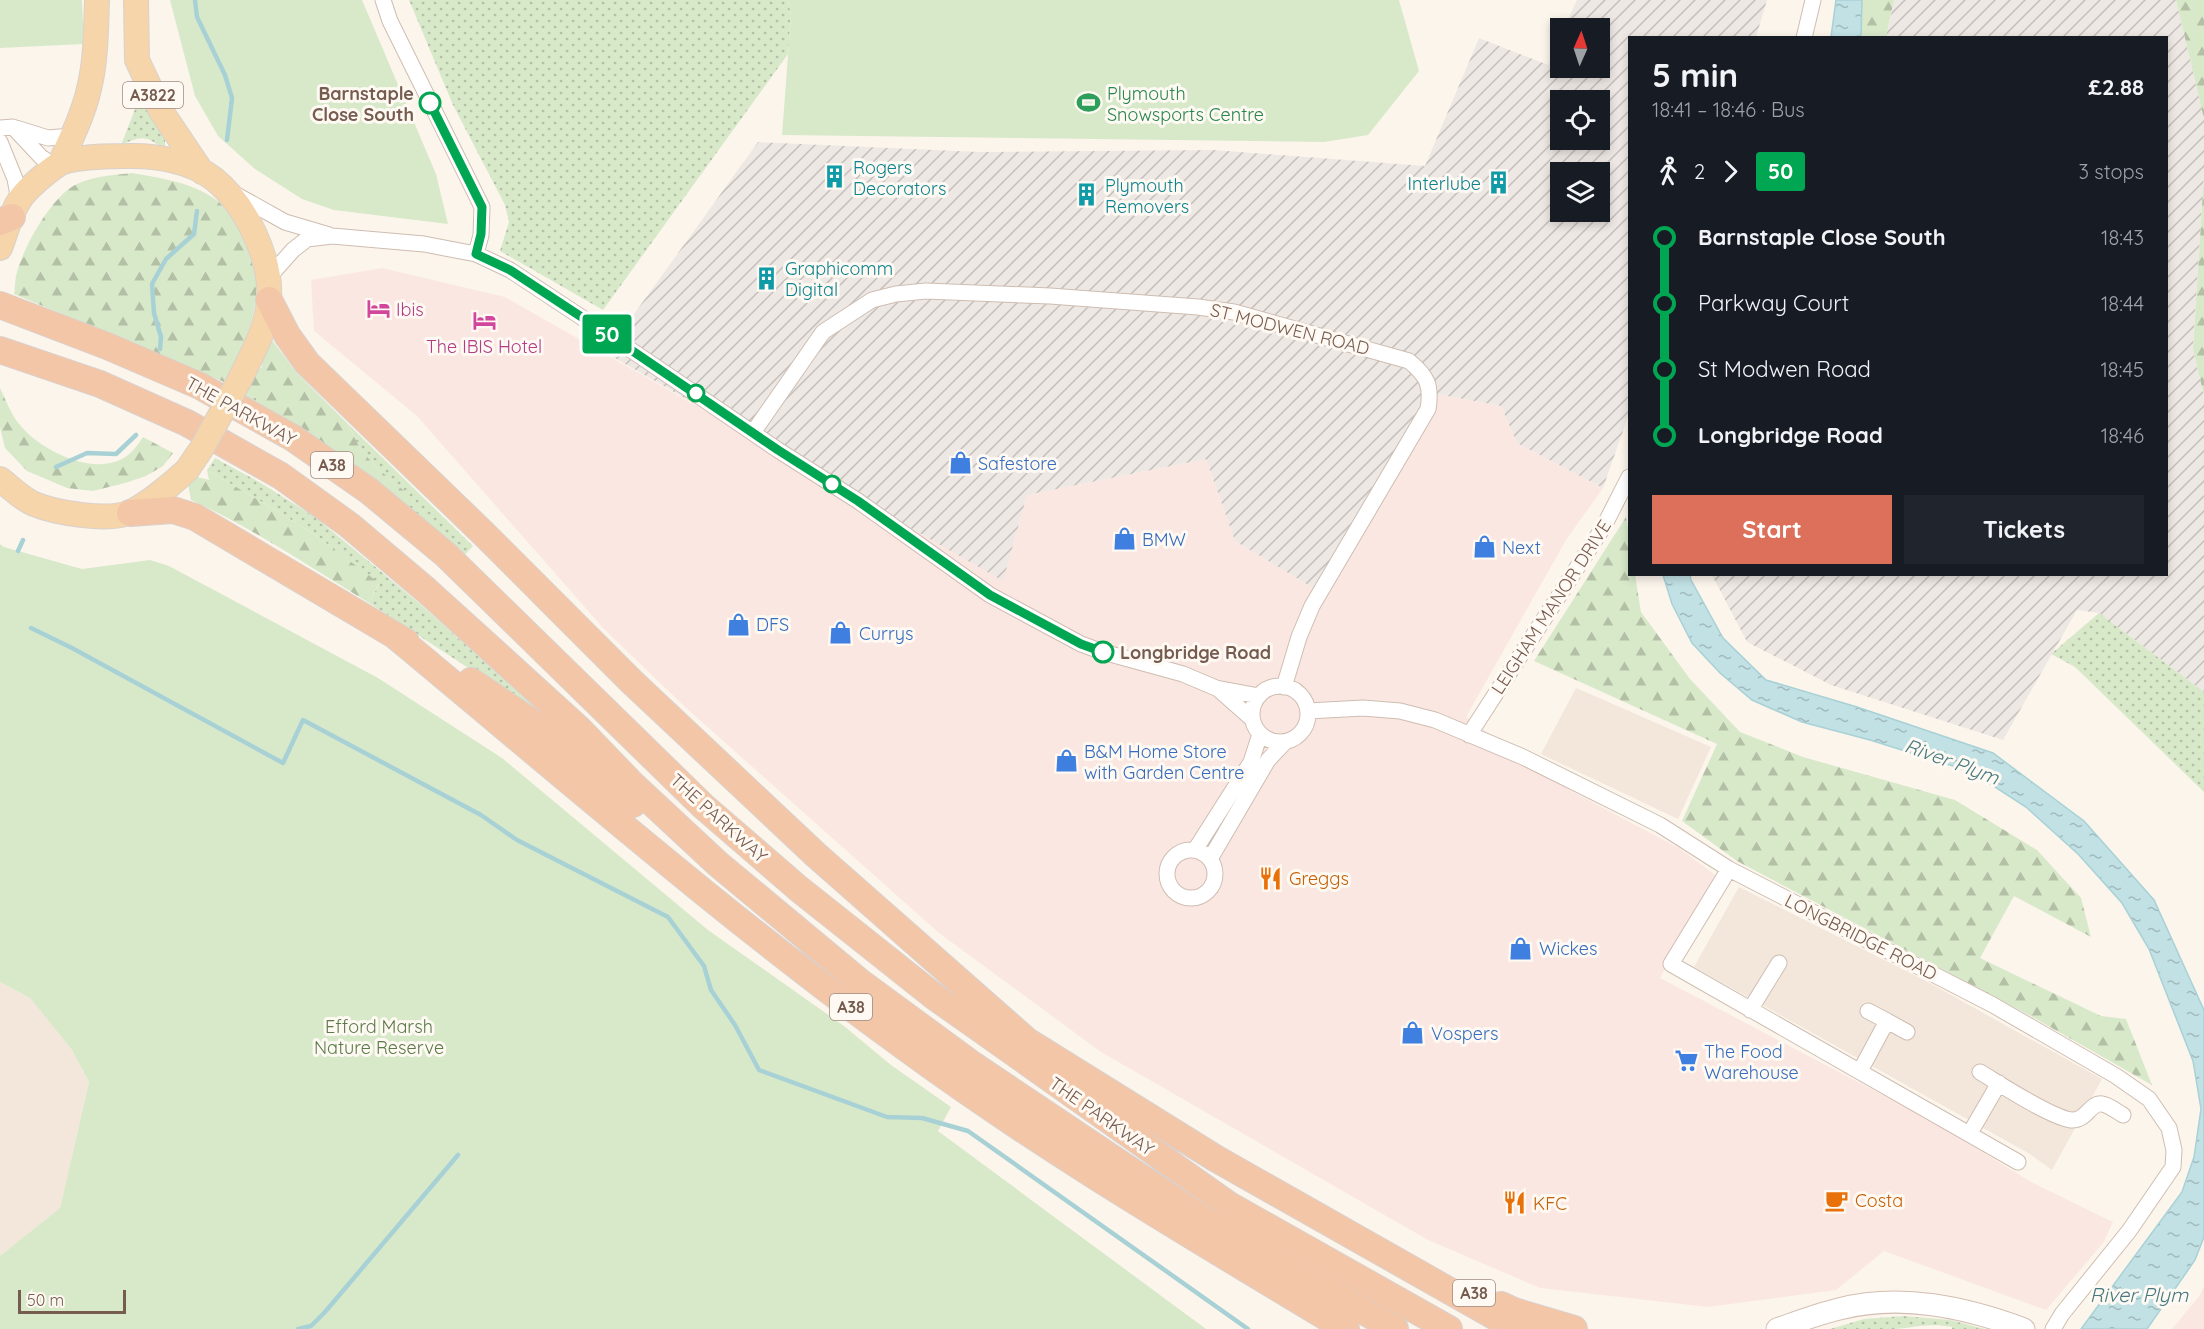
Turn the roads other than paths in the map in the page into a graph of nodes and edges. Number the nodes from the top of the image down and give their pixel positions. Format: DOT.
graph roads {
  1 [pos="97,0"];
  2 [pos="136,0"];
  3 [pos="383,0"];
  4 [pos="1813,0"];
  5 [pos="1804,36"];
  6 [pos="6,127"];
  7 [pos="72,136"];
  8 [pos="0,141"];
  9 [pos="58,165"];
  10 [pos="202,172"];
  11 [pos="221,187"];
  12 [pos="10,213"];
  13 [pos="332,236"];
  14 [pos="0,248"];
  15 [pos="476,254"];
  16 [pos="268,289"];
  17 [pos="0,305"];
  18 [pos="0,350"];
  19 [pos="753,431"];
  20 [pos="0,479"];
  21 [pos="1628,479"];
  22 [pos="130,513"];
  23 [pos="393,634"];
  24 [pos="1284,687"];
  25 [pos="1216,688"];
  26 [pos="1259,696"];
  27 [pos="606,711"];
  28 [pos="1308,711"];
  29 [pos="1252,719"];
  30 [pos="1260,734"];
  31 [pos="1469,735"];
  32 [pos="1285,742"];
  33 [pos="1195,850"];
  34 [pos="1210,859"];
  35 [pos="718,864"];
  36 [pos="1729,869"];
  37 [pos="1779,963"];
  38 [pos="1750,1010"];
  39 [pos="1868,1011"];
  40 [pos="1887,1021"];
  41 [pos="1906,1032"];
  42 [pos="1030,1045"];
  43 [pos="1860,1071"];
  44 [pos="1980,1072"];
  45 [pos="2000,1083"];
  46 [pos="2122,1115"];
  47 [pos="1970,1133"];
  48 [pos="2018,1162"];
  49 [pos="1377,1249"];
  50 [pos="1346,1329"];
  51 [pos="1395,1329"];
  52 [pos="1449,1329"];
  53 [pos="1520,1329"];
  54 [pos="1574,1329"];
  55 [pos="1777,1329"];
  56 [pos="2024,1329"];
  57 [pos="2053,1329"];
  1 -- 7 [label="main road"];
  2 -- 10 [label="main road, A3822"];
  3 -- 15 [label="street"];
  4 -- 5 [label="street"];
  6 -- 7 [label="street"];
  6 -- 9 [label="street"];
  7 -- 9 [label="main road"];
  8 -- 12 [label="street"];
  9 -- 10 [label="main road"];
  9 -- 12 [label="main road"];
  10 -- 11 [label="main road"];
  11 -- 13 [label="street"];
  11 -- 16 [label="main road"];
  12 -- 14 [label="main road"];
  13 -- 15 [label="street"];
  13 -- 16 [label="street"];
  15 -- 19 [label="street"];
  16 -- 22 [label="main road, bridge"];
  16 -- 42 [label="highway, A38"];
  17 -- 27 [label="highway, THE PARKWAY / A38"];
  18 -- 35 [label="highway, THE PARKWAY / A38"];
  19 -- 24 [label="street, ST MODWEN ROAD"];
  19 -- 25 [label="street"];
  20 -- 22 [label="main road"];
  21 -- 31 [label="street, LEIGHAM MANOR DRIVE"];
  22 -- 23 [label="highway, A38"];
  23 -- 35 [label="highway, A38"];
  23 -- 50 [label="highway, A38"];
  24 -- 26 [label="street"];
  24 -- 28 [label="street"];
  25 -- 26 [label="street"];
  25 -- 29 [label="street"];
  26 -- 29 [label="street"];
  27 -- 42 [label="highway, A38"];
  27 -- 52 [label="highway, THE PARKWAY / A38"];
  28 -- 31 [label="street, LONGBRIDGE ROAD"];
  28 -- 32 [label="street"];
  29 -- 30 [label="street"];
  30 -- 32 [label="street"];
  30 -- 33 [label="street"];
  31 -- 36 [label="street, LONGBRIDGE ROAD"];
  32 -- 34 [label="street"];
  33 -- 34 [label="street"];
  33 -- 34 [label="street"];
  35 -- 51 [label="highway, THE PARKWAY / A38"];
  36 -- 38 [label="street"];
  36 -- 57 [label="street, LONGBRIDGE ROAD"];
  37 -- 38 [label="street"];
  38 -- 43 [label="street"];
  39 -- 40 [label="street"];
  40 -- 41 [label="street"];
  40 -- 43 [label="street"];
  42 -- 49 [label="highway, A38"];
  43 -- 47 [label="street"];
  44 -- 45 [label="street"];
  45 -- 46 [label="street"];
  45 -- 47 [label="street"];
  47 -- 48 [label="street"];
  49 -- 53 [label="highway, A38"];
  49 -- 54 [label="highway, A38"];
  55 -- 56 [label="main road"];
}
